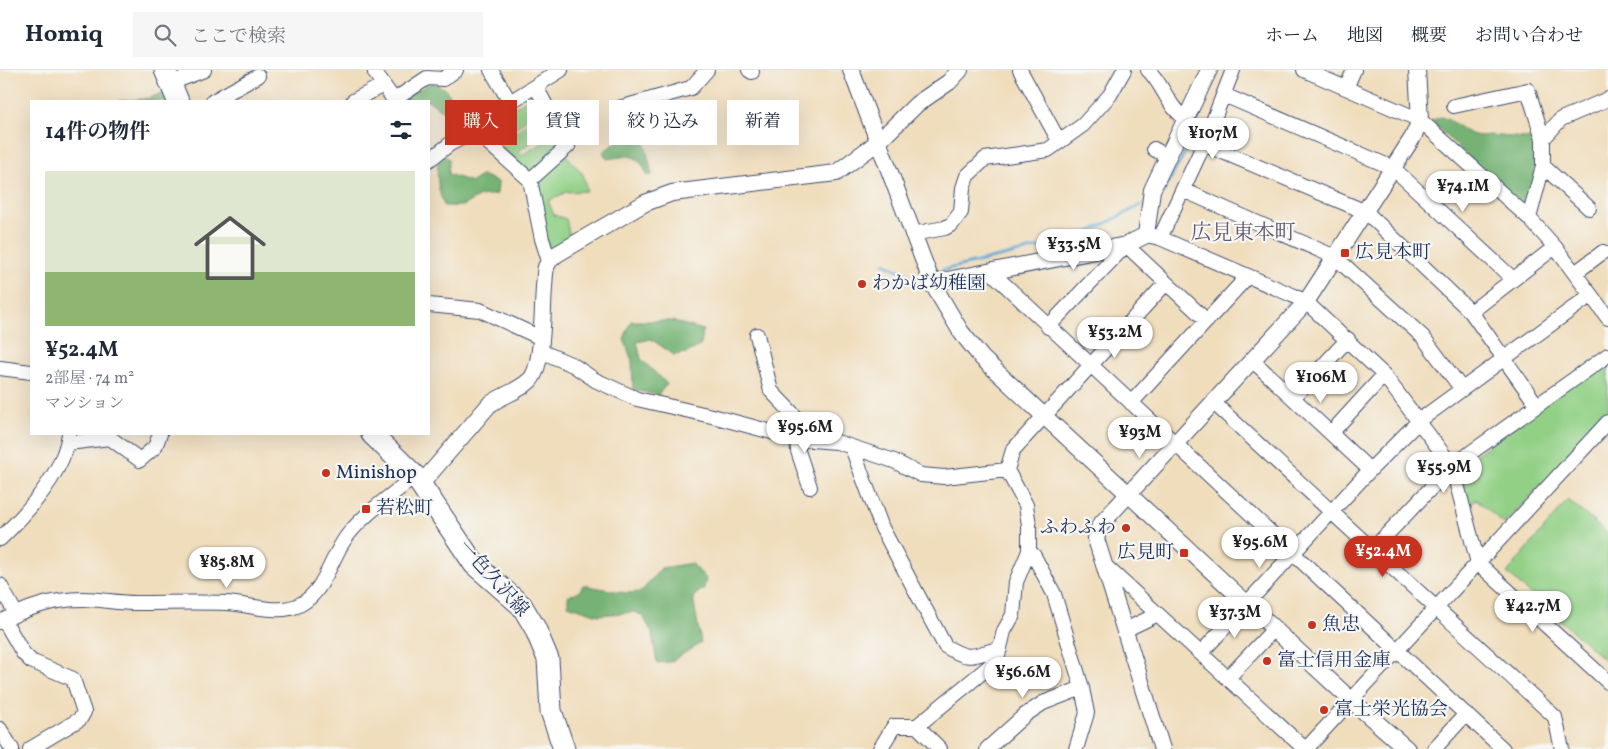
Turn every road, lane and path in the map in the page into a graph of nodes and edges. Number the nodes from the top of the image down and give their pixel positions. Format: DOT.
graph roads {
  1 [pos="204,70"];
  2 [pos="456,70"];
  3 [pos="491,70"];
  4 [pos="561,70"];
  5 [pos="707,70"];
  6 [pos="851,70"];
  7 [pos="960,70"];
  8 [pos="1020,70"];
  9 [pos="1124,70"];
  10 [pos="1148,70"];
  11 [pos="1209,70"];
  12 [pos="1233,70"];
  13 [pos="1304,70"];
  14 [pos="1354,70"];
  15 [pos="1417,70"];
  16 [pos="375,73"];
  17 [pos="258,76"];
  18 [pos="171,85"];
  19 [pos="383,85"];
  20 [pos="536,87"];
  21 [pos="1346,88"];
  22 [pos="1224,95"];
  23 [pos="1608,99"];
  24 [pos="216,100"];
  25 [pos="355,100"];
  26 [pos="509,100"];
  27 [pos="513,100"];
  28 [pos="648,100"];
  29 [pos="1454,106"];
  30 [pos="1187,119"];
  31 [pos="1420,120"];
  32 [pos="1543,139"];
  33 [pos="1059,141"];
  34 [pos="878,142"];
  35 [pos="1204,144"];
  36 [pos="449,145"];
  37 [pos="492,145"];
  38 [pos="430,159"];
  39 [pos="1543,166"];
  40 [pos="1393,168"];
  41 [pos="530,180"];
  42 [pos="1183,190"];
  43 [pos="1589,208"];
  44 [pos="1366,212"];
  45 [pos="1530,218"];
  46 [pos="912,234"];
  47 [pos="1153,236"];
  48 [pos="1126,245"];
  49 [pos="1555,247"];
  50 [pos="1603,252"];
  51 [pos="1335,257"];
  52 [pos="549,261"];
  53 [pos="990,271"];
  54 [pos="1575,272"];
  55 [pos="1248,276"];
  56 [pos="1513,279"];
  57 [pos="932,282"];
  58 [pos="1166,283"];
  59 [pos="1591,295"];
  60 [pos="1306,302"];
  61 [pos="430,305"];
  62 [pos="1471,312"];
  63 [pos="1606,312"];
  64 [pos="1207,321"];
  65 [pos="1048,327"];
  66 [pos="758,334"];
  67 [pos="1348,339"];
  68 [pos="541,345"];
  69 [pos="1608,355"];
  70 [pos="1502,359"];
  71 [pos="1252,360"];
  72 [pos="1090,366"];
  73 [pos="0,368"];
  74 [pos="30,372"];
  75 [pos="1384,375"];
  76 [pos="1461,388"];
  77 [pos="1293,398"];
  78 [pos="1214,402"];
  79 [pos="1131,403"];
  80 [pos="1537,405"];
  81 [pos="1044,416"];
  82 [pos="1420,420"];
  83 [pos="1608,422"];
  84 [pos="1331,433"];
  85 [pos="160,435"];
  86 [pos="373,435"];
  87 [pos="68,438"];
  88 [pos="798,439"];
  89 [pos="1174,445"];
  90 [pos="852,448"];
  91 [pos="1452,466"];
  92 [pos="1007,470"];
  93 [pos="1370,470"];
  94 [pos="418,480"];
  95 [pos="810,487"];
  96 [pos="1128,494"];
  97 [pos="1331,513"];
  98 [pos="0,539"];
  99 [pos="1373,548"];
  100 [pos="1028,551"];
  101 [pos="1293,554"];
  102 [pos="1478,563"];
  103 [pos="1103,564"];
  104 [pos="0,585"];
  105 [pos="1248,604"];
  106 [pos="1437,608"];
  107 [pos="1158,614"];
  108 [pos="6,618"];
  109 [pos="1274,629"];
  110 [pos="1125,630"];
  111 [pos="1000,649"];
  112 [pos="1398,651"];
  113 [pos="1201,654"];
  114 [pos="1228,678"];
  115 [pos="1608,682"];
  116 [pos="1082,688"];
  117 [pos="1351,700"];
  118 [pos="1466,714"];
  119 [pos="917,726"];
  120 [pos="0,729"];
  121 [pos="12,749"];
  122 [pos="30,749"];
  123 [pos="564,749"];
  124 [pos="880,749"];
  125 [pos="940,749"];
  126 [pos="987,749"];
  127 [pos="1076,749"];
  128 [pos="1162,749"];
  129 [pos="1305,749"];
  130 [pos="1407,749"];
  131 [pos="1434,749"];
  132 [pos="1503,749"];
  133 [pos="1562,749"];
  1 -- 18 [label="street"];
  2 -- 19 [label="street"];
  3 -- 26 [label="street"];
  4 -- 20 [label="street"];
  5 -- 28 [label="street"];
  6 -- 34 [label="street"];
  7 -- 34 [label="street"];
  8 -- 33 [label="street"];
  9 -- 33 [label="street"];
  10 -- 30 [label="street"];
  11 -- 30 [label="street"];
  12 -- 22 [label="street"];
  13 -- 21 [label="street"];
  14 -- 21 [label="street"];
  15 -- 31 [label="street"];
  16 -- 19 [label="street"];
  17 -- 24 [label="street"];
  19 -- 25 [label="street"];
  20 -- 27 [label="street"];
  20 -- 41 [label="street"];
  21 -- 31 [label="street"];
  22 -- 35 [label="street"];
  22 -- 40 [label="street"];
  23 -- 32 [label="street"];
  29 -- 32 [label="street"];
  30 -- 47 [label="street"];
  31 -- 40 [label="street"];
  31 -- 45 [label="street"];
  32 -- 39 [label="street"];
  33 -- 46 [label="street"];
  34 -- 46 [label="street"];
  34 -- 52 [label="street"];
  35 -- 42 [label="street"];
  35 -- 44 [label="street"];
  36 -- 38 [label="street"];
  37 -- 41 [label="street"];
  39 -- 43 [label="street"];
  39 -- 45 [label="street"];
  40 -- 44 [label="street"];
  40 -- 56 [label="street"];
  41 -- 52 [label="street"];
  42 -- 47 [label="street"];
  42 -- 51 [label="street"];
  44 -- 51 [label="street"];
  44 -- 62 [label="street"];
  45 -- 49 [label="street"];
  46 -- 57 [label="street"];
  47 -- 48 [label="street"];
  47 -- 55 [label="street"];
  48 -- 53 [label="street"];
  48 -- 58 [label="street"];
  48 -- 65 [label="street"];
  49 -- 54 [label="street"];
  49 -- 56 [label="street"];
  50 -- 54 [label="street"];
  51 -- 60 [label="street"];
  51 -- 76 [label="street"];
  52 -- 68 [label="street"];
  53 -- 57 [label="street"];
  53 -- 65 [label="street"];
  54 -- 59 [label="street"];
  55 -- 60 [label="street"];
  55 -- 64 [label="street"];
  56 -- 62 [label="street"];
  57 -- 81 [label="street"];
  58 -- 64 [label="street"];
  58 -- 72 [label="street"];
  59 -- 63 [label="street"];
  59 -- 70 [label="street"];
  60 -- 67 [label="street"];
  60 -- 71 [label="street"];
  61 -- 68 [label="street"];
  62 -- 70 [label="street"];
  64 -- 79 [label="street"];
  65 -- 72 [label="street"];
  66 -- 88 [label="street"];
  67 -- 75 [label="street"];
  67 -- 77 [label="street"];
  68 -- 88 [label="street"];
  68 -- 94 [label="street"];
  69 -- 80 [label="street"];
  70 -- 76 [label="street"];
  70 -- 80 [label="street"];
  71 -- 77 [label="street"];
  71 -- 78 [label="street"];
  72 -- 79 [label="street"];
  72 -- 81 [label="street"];
  73 -- 74 [label="street"];
  75 -- 82 [label="street"];
  75 -- 84 [label="street"];
  76 -- 82 [label="street"];
  77 -- 84 [label="street"];
  78 -- 89 [label="street"];
  78 -- 97 [label="street"];
  79 -- 89 [label="street"];
  80 -- 91 [label="street"];
  81 -- 92 [label="street"];
  81 -- 96 [label="street"];
  82 -- 91 [label="street"];
  82 -- 93 [label="street"];
  83 -- 102 [label="street"];
  84 -- 93 [label="street"];
  85 -- 87 [label="street"];
  86 -- 94 [label="main road, 一色久沢線"];
  87 -- 98 [label="street"];
  88 -- 90 [label="street"];
  88 -- 95 [label="street"];
  89 -- 96 [label="street"];
  89 -- 101 [label="street"];
  90 -- 92 [label="street"];
  90 -- 111 [label="street"];
  91 -- 99 [label="street"];
  91 -- 102 [label="street"];
  92 -- 100 [label="street"];
  93 -- 97 [label="street"];
  94 -- 108 [label="street"];
  94 -- 123 [label="main road, 一色久沢線"];
  96 -- 103 [label="street"];
  96 -- 105 [label="street"];
  97 -- 99 [label="street"];
  97 -- 101 [label="street"];
  99 -- 106 [label="street"];
  100 -- 111 [label="street"];
  100 -- 116 [label="street"];
  101 -- 105 [label="street"];
  101 -- 112 [label="street"];
  102 -- 106 [label="street"];
  102 -- 115 [label="street"];
  103 -- 107 [label="street"];
  103 -- 110 [label="street"];
  104 -- 108 [label="street"];
  105 -- 109 [label="street"];
  105 -- 113 [label="street"];
  106 -- 112 [label="street"];
  106 -- 133 [label="street"];
  107 -- 110 [label="street"];
  107 -- 113 [label="street"];
  108 -- 122 [label="street"];
  109 -- 114 [label="street"];
  109 -- 117 [label="street"];
  110 -- 128 [label="street"];
  111 -- 119 [label="street"];
  112 -- 117 [label="street"];
  112 -- 118 [label="street"];
  113 -- 114 [label="street"];
  114 -- 129 [label="street"];
  116 -- 126 [label="street"];
  116 -- 127 [label="street"];
  117 -- 129 [label="street"];
  117 -- 130 [label="street"];
  118 -- 131 [label="street"];
  118 -- 132 [label="street"];
  119 -- 124 [label="street"];
  119 -- 125 [label="street"];
  120 -- 121 [label="street"];
}
